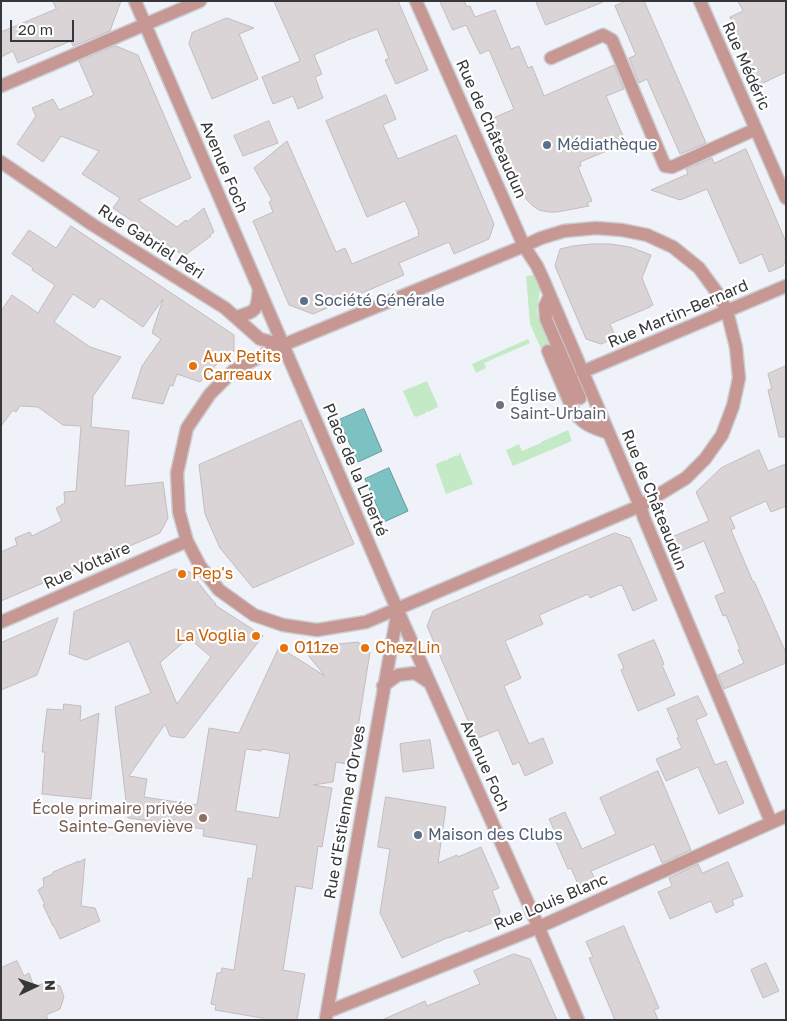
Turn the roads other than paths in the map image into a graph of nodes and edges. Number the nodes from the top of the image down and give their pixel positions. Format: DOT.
graph roads {
  1 [pos="135,1"];
  2 [pos="200,1"];
  3 [pos="416,1"];
  4 [pos="700,1"];
  5 [pos="145,25"];
  6 [pos="551,58"];
  7 [pos="1,86"];
  8 [pos="756,129"];
  9 [pos="1,162"];
  10 [pos="786,198"];
  11 [pos="524,246"];
  12 [pos="786,286"];
  13 [pos="259,288"];
  14 [pos="550,295"];
  15 [pos="726,311"];
  16 [pos="236,317"];
  17 [pos="283,345"];
  18 [pos="548,351"];
  19 [pos="582,372"];
  20 [pos="580,398"];
  21 [pos="610,433"];
  22 [pos="640,506"];
  23 [pos="187,541"];
  24 [pos="398,609"];
  25 [pos="1,622"];
  26 [pos="430,683"];
  27 [pos="383,686"];
  28 [pos="786,816"];
  29 [pos="771,822"];
  30 [pos="539,927"];
  31 [pos="327,1016"];
  32 [pos="578,1020"];
  1 -- 5 [label="street, Avenue Foch"];
  2 -- 5 [label="street"];
  3 -- 11 [label="street, Rue de Châteaudun"];
  4 -- 8 [label="street, Rue Médéric"];
  5 -- 7 [label="street"];
  5 -- 13 [label="street, Avenue Foch"];
  6 -- 8 [label="street"];
  8 -- 10 [label="street, Rue Médéric"];
  9 -- 16 [label="street, Rue Gabriel Péri"];
  11 -- 14 [label="street, Rue de Châteaudun"];
  11 -- 15 [label="street"];
  11 -- 17 [label="street"];
  12 -- 15 [label="street, Rue Martin-Bernard"];
  13 -- 16 [label="street"];
  13 -- 17 [label="street, Avenue Foch"];
  14 -- 19 [label="street, Rue de Châteaudun"];
  14 -- 20 [label="street"];
  15 -- 19 [label="street, Rue Martin-Bernard"];
  15 -- 22 [label="street"];
  16 -- 17 [label="street, Rue Gabriel Péri"];
  17 -- 23 [label="street"];
  17 -- 24 [label="street, Place de la Liberté"];
  18 -- 21 [label="street"];
  19 -- 21 [label="street, Rue de Châteaudun"];
  21 -- 22 [label="street, Rue de Châteaudun"];
  22 -- 24 [label="street"];
  22 -- 29 [label="street, Rue de Châteaudun"];
  23 -- 24 [label="street"];
  23 -- 25 [label="street, Rue Voltaire"];
  24 -- 26 [label="street, Avenue Foch"];
  24 -- 27 [label="street, Rue d'Estienne d'Orves"];
  26 -- 27 [label="street"];
  26 -- 30 [label="street, Avenue Foch"];
  27 -- 31 [label="street, Rue d'Estienne d'Orves"];
  28 -- 29 [label="street, Rue Louis Blanc"];
  29 -- 30 [label="street, Rue Louis Blanc"];
  30 -- 31 [label="street, Rue Louis Blanc"];
  30 -- 32 [label="street, Avenue Foch"];
}
